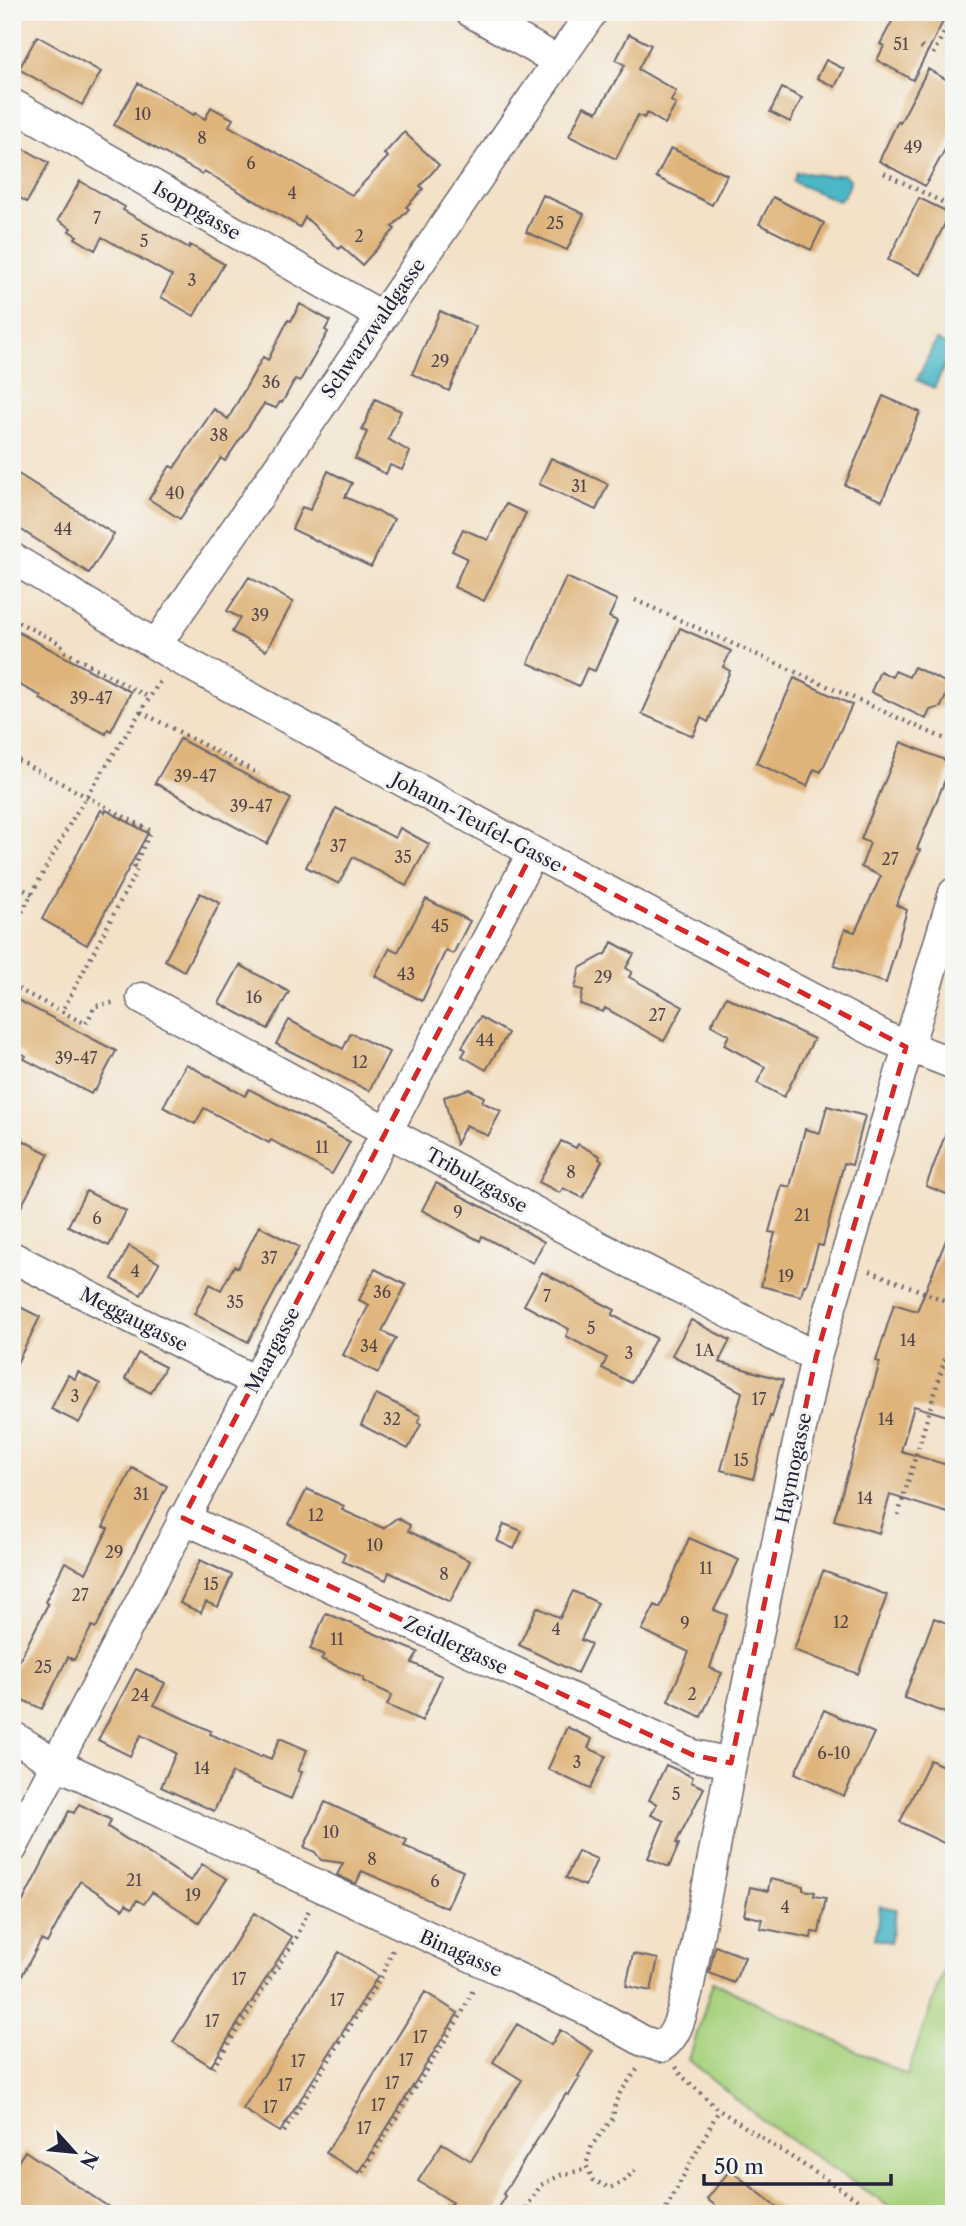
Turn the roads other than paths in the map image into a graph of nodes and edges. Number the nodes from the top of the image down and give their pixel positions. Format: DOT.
graph roads {
  1 [pos="471,12"];
  2 [pos="592,12"];
  3 [pos="558,61"];
  4 [pos="12,104"];
  5 [pos="381,316"];
  6 [pos="12,558"];
  7 [pos="165,651"];
  8 [pos="533,852"];
  9 [pos="954,893"];
  10 [pos="142,998"];
  11 [pos="906,1046"];
  12 [pos="954,1064"];
  13 [pos="388,1130"];
  14 [pos="12,1257"];
  15 [pos="816,1357"];
  16 [pos="255,1381"];
  17 [pos="183,1518"];
  18 [pos="12,1736"];
  19 [pos="55,1763"];
  20 [pos="732,1763"];
  21 [pos="12,1848"];
  22 [pos="657,2046"];
  1 -- 3 [label="street"];
  2 -- 3 [label="street, Schwarzwaldgasse"];
  3 -- 5 [label="street, Schwarzwaldgasse"];
  4 -- 5 [label="street, Isoppgasse"];
  5 -- 7 [label="street, Schwarzwaldgasse"];
  6 -- 7 [label="street, Johann-Teufel-Gasse"];
  7 -- 8 [label="street, Johann-Teufel-Gasse"];
  8 -- 11 [label="street, Johann-Teufel-Gasse"];
  8 -- 13 [label="street, Maargasse"];
  9 -- 11 [label="street, Haymogasse"];
  10 -- 13 [label="street, Tribulzgasse"];
  11 -- 12 [label="street, Johann-Teufel-Gasse"];
  11 -- 15 [label="street, Haymogasse"];
  13 -- 15 [label="street, Tribulzgasse"];
  13 -- 16 [label="street, Maargasse"];
  14 -- 16 [label="street, Meggaugasse"];
  15 -- 20 [label="street, Haymogasse"];
  16 -- 17 [label="street, Maargasse"];
  17 -- 19 [label="street, Maargasse"];
  17 -- 20 [label="street, Zeidlergasse"];
  18 -- 19 [label="street, Binagasse"];
  19 -- 21 [label="street, Maargasse"];
  19 -- 22 [label="street, Binagasse"];
  20 -- 22 [label="street, Haymogasse"];
}
